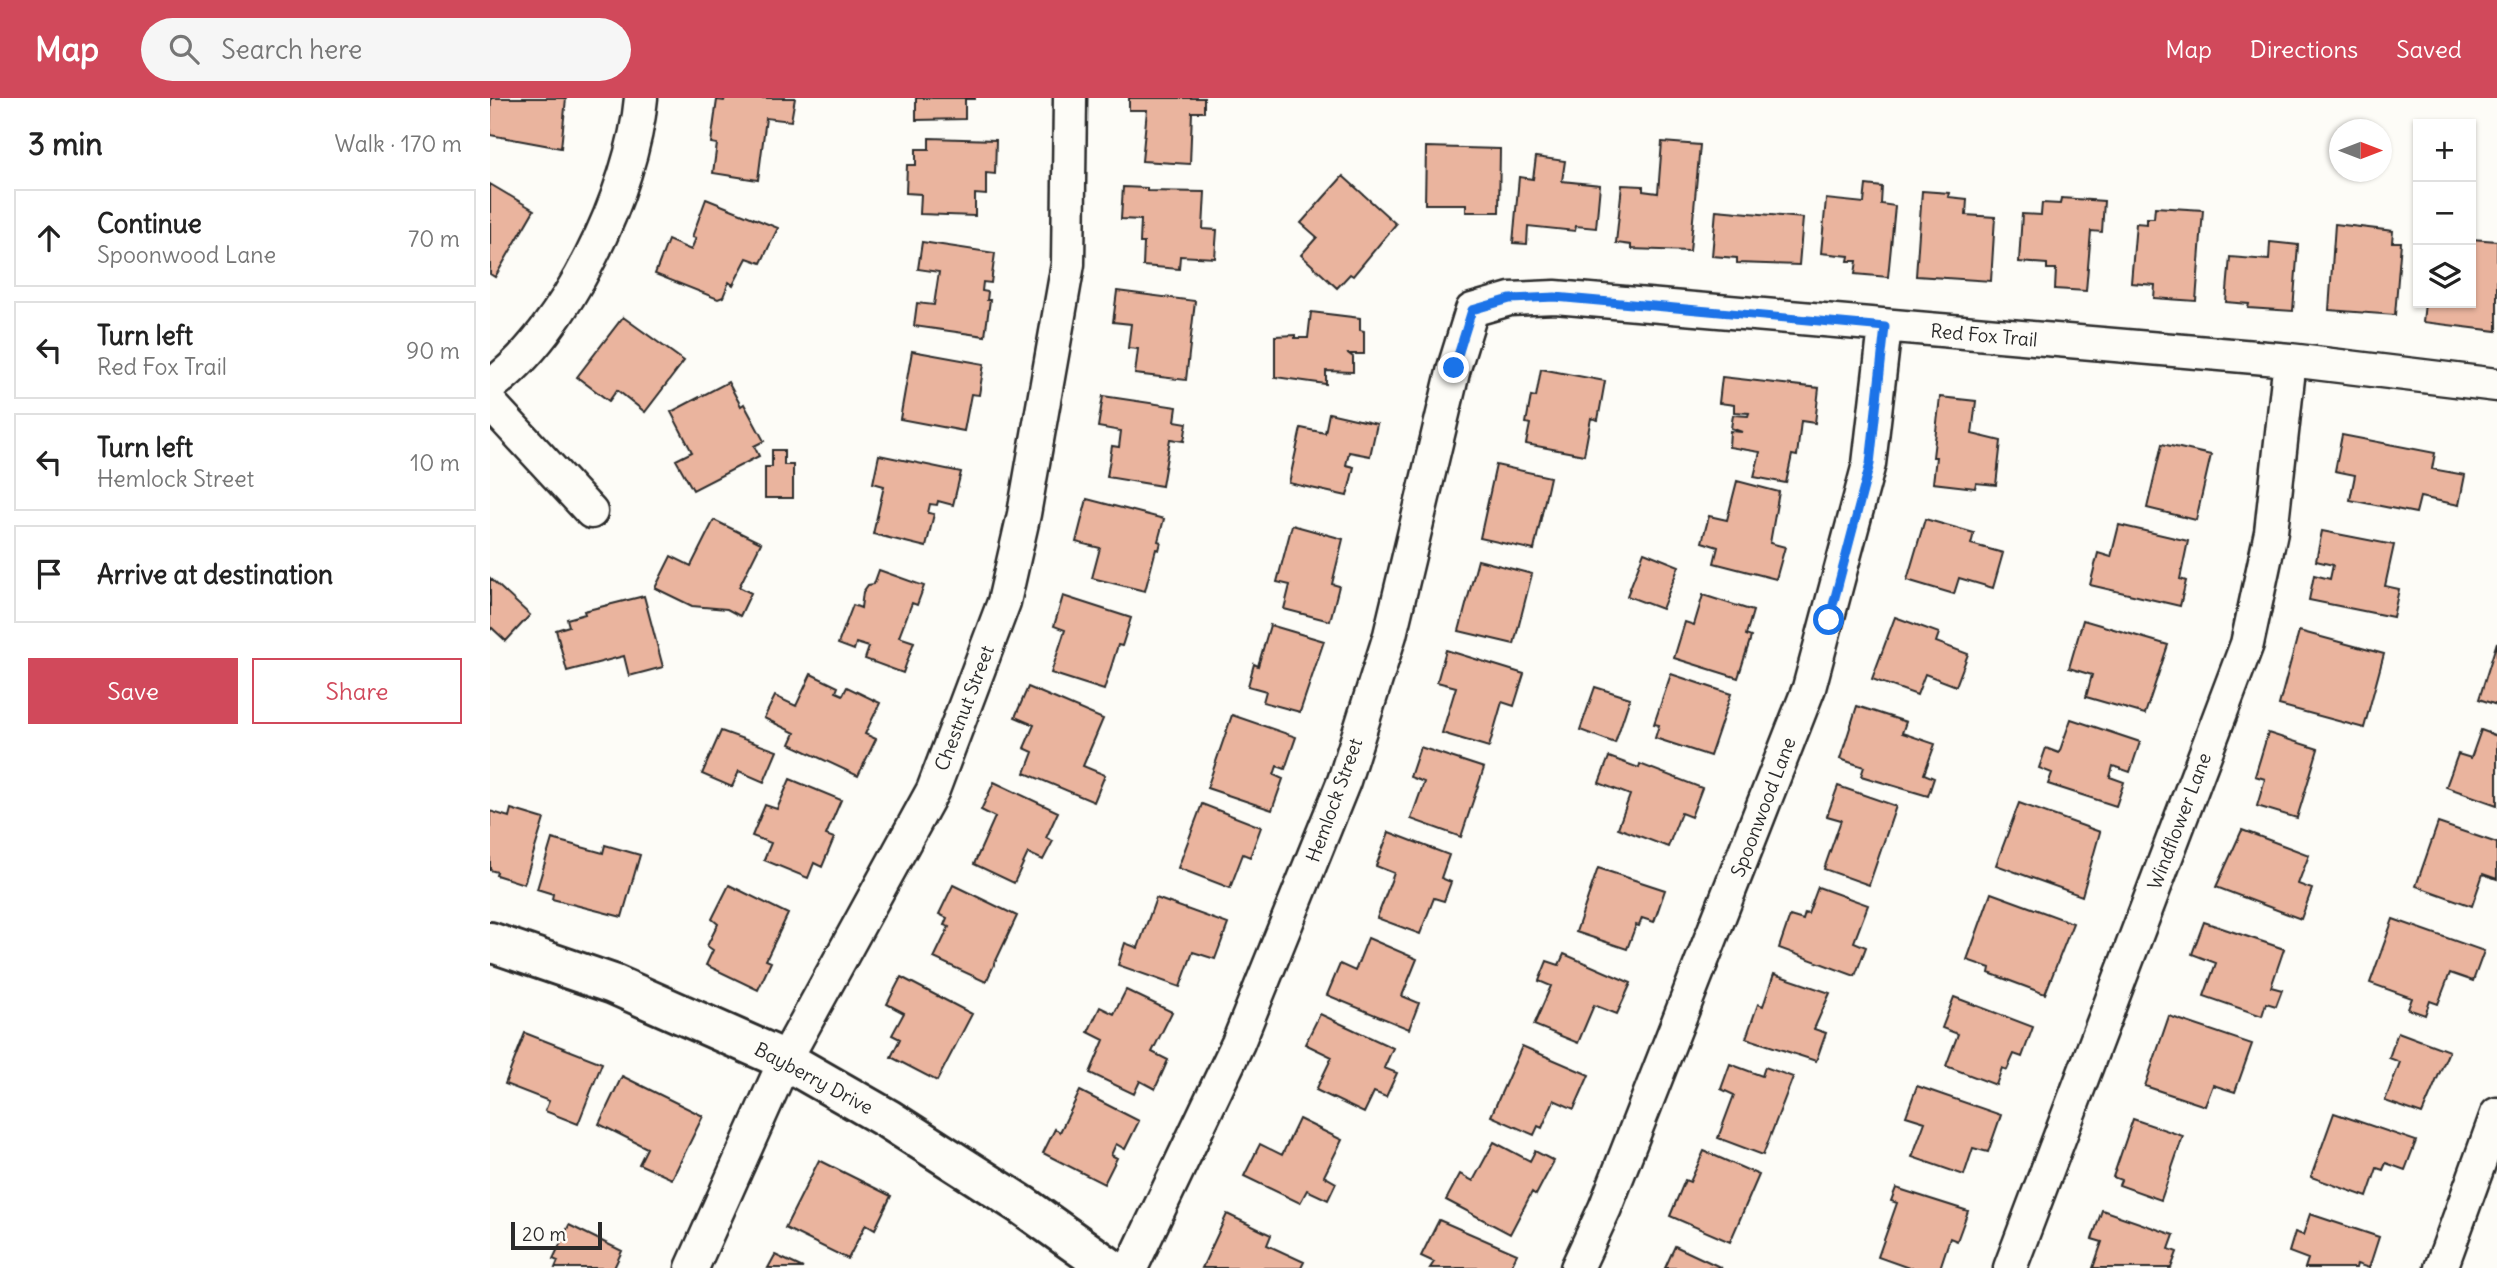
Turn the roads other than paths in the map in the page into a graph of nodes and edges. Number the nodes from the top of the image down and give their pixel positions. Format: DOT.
graph roads {
  1 [pos="641,98"];
  2 [pos="1070,98"];
  3 [pos="1472,310"];
  4 [pos="1885,327"];
  5 [pos="2290,360"];
  6 [pos="2497,385"];
  7 [pos="490,386"];
  8 [pos="490,403"];
  9 [pos="591,512"];
  10 [pos="490,942"];
  11 [pos="785,1060"];
  12 [pos="2497,1114"];
  13 [pos="692,1268"];
  14 [pos="1110,1268"];
  15 [pos="1131,1268"];
  16 [pos="1577,1268"];
  17 [pos="2010,1268"];
  18 [pos="2441,1268"];
  1 -- 7 [label="street"];
  2 -- 11 [label="street, Chestnut Street"];
  3 -- 4 [label="street, Red Fox Trail"];
  3 -- 15 [label="street, Hemlock Street"];
  4 -- 5 [label="street, Red Fox Trail"];
  4 -- 16 [label="street, Spoonwood Lane"];
  5 -- 6 [label="street, Red Fox Trail"];
  5 -- 17 [label="street, Windflower Lane"];
  8 -- 9 [label="street"];
  10 -- 11 [label="street, Bayberry Drive"];
  11 -- 13 [label="street, Chestnut Street"];
  11 -- 14 [label="street, Bayberry Drive"];
  12 -- 18 [label="street"];
}
